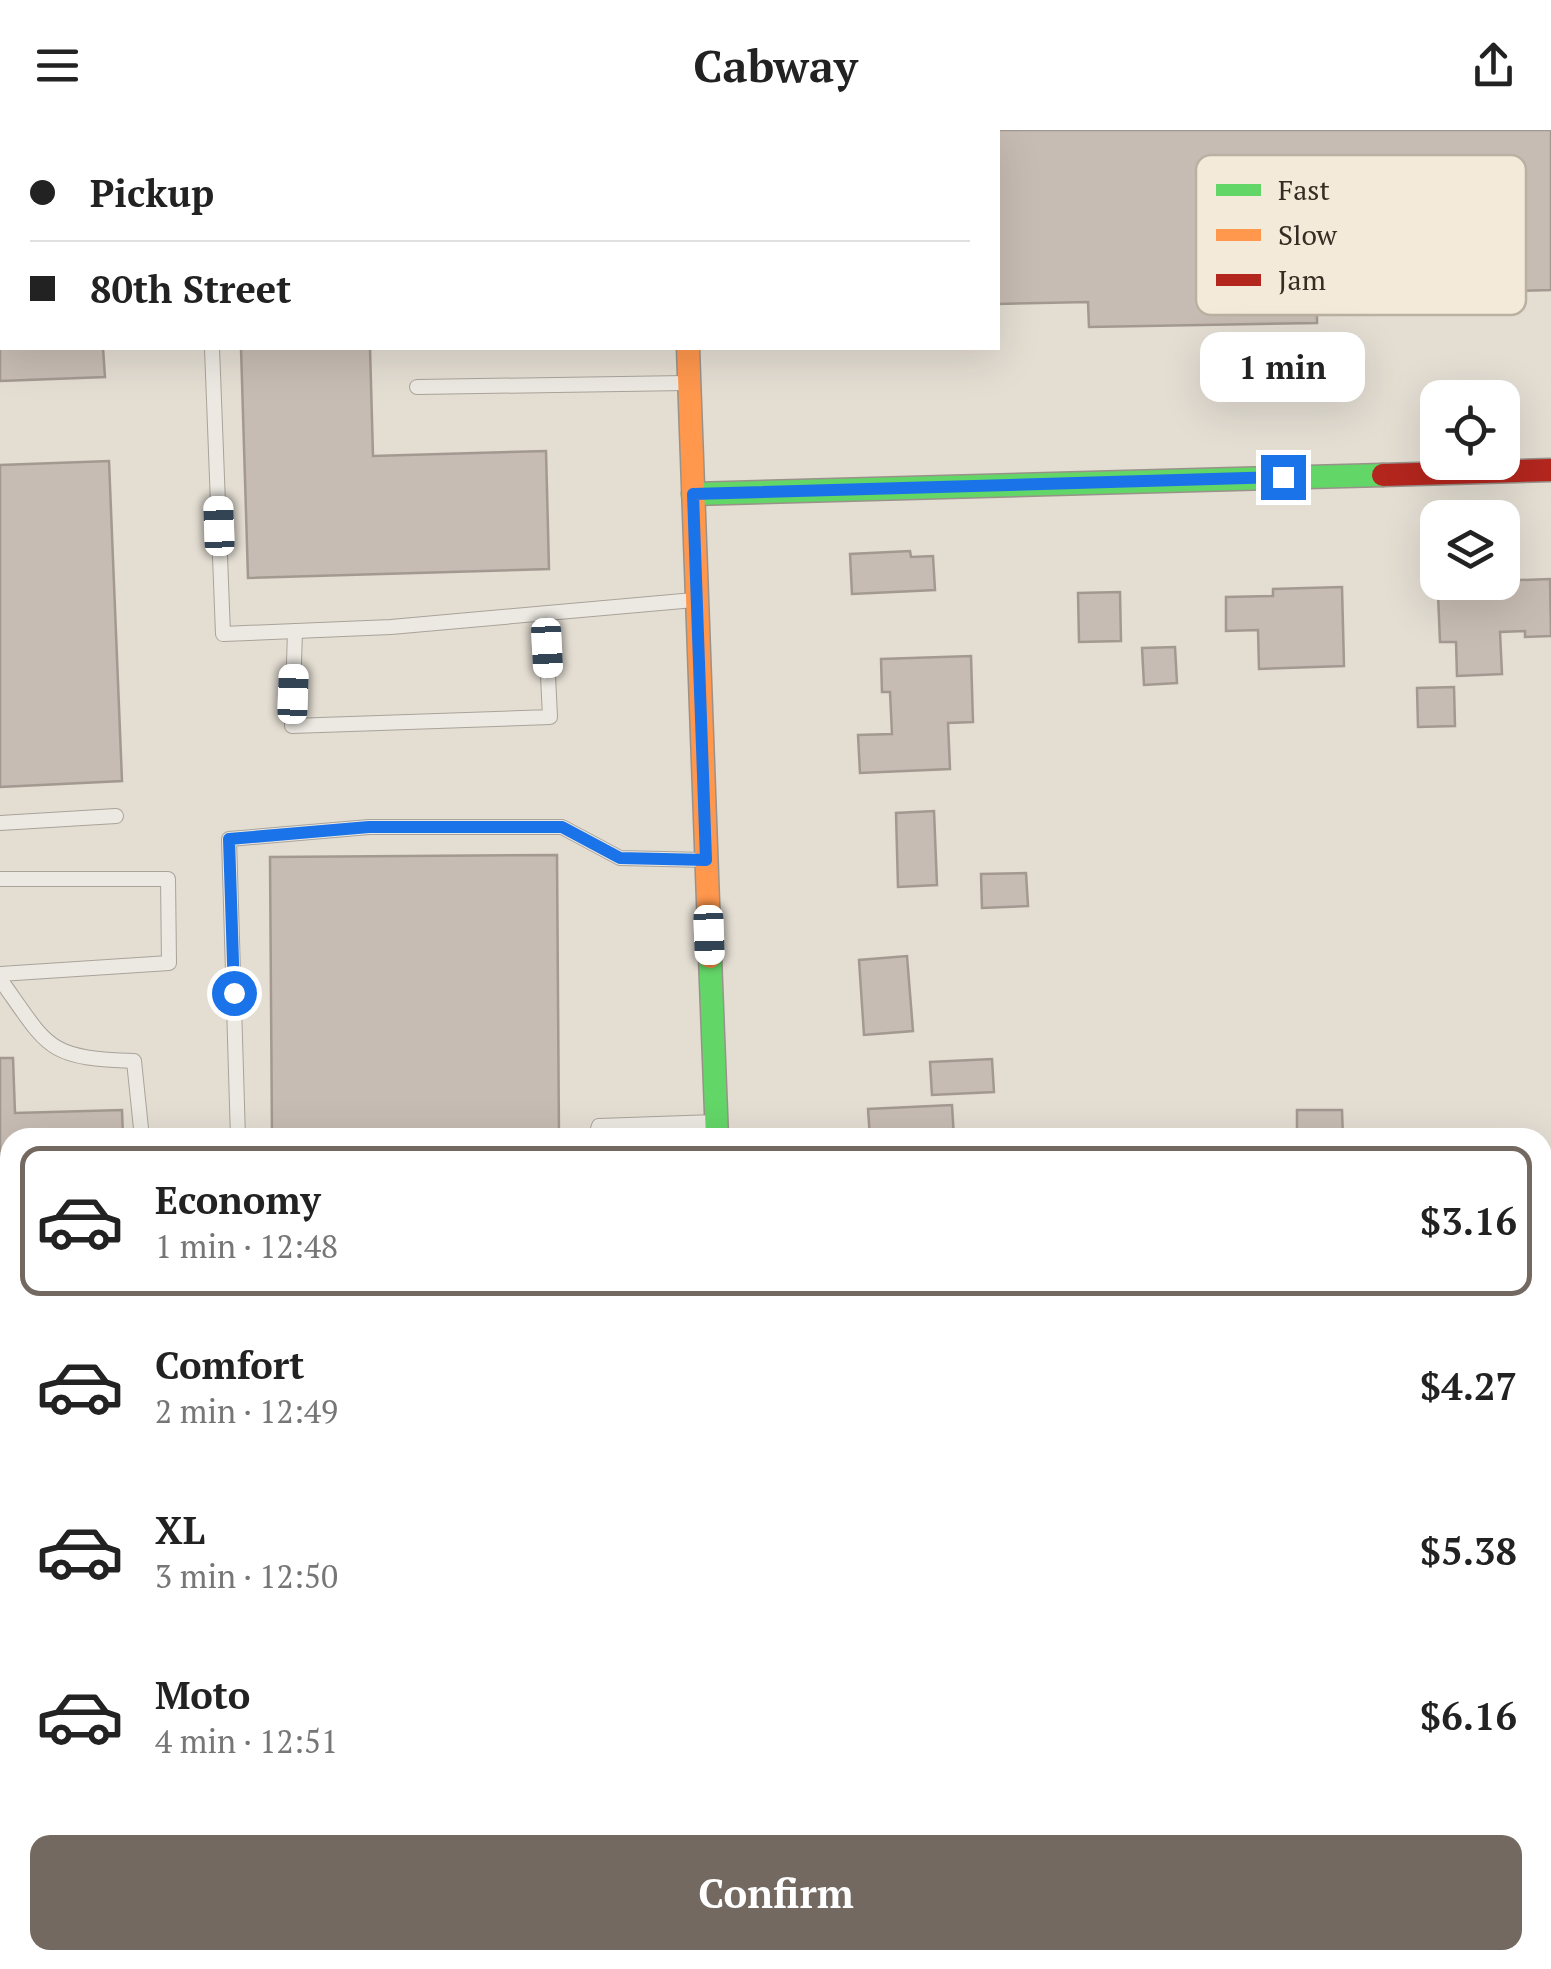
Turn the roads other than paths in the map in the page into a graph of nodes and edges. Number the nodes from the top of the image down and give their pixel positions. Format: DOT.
graph roads {
  1 [pos="212,350"];
  2 [pos="688,350"];
  3 [pos="689,384"];
  4 [pos="416,387"];
  5 [pos="1551,470"];
  6 [pos="693,494"];
  7 [pos="696,599"];
  8 [pos="545,614"];
  9 [pos="295,631"];
  10 [pos="116,816"];
  11 [pos="0,823"];
  12 [pos="706,860"];
  13 [pos="0,878"];
  14 [pos="0,976"];
  15 [pos="141,1128"];
  16 [pos="238,1128"];
  17 [pos="598,1128"];
  18 [pos="658,1128"];
  19 [pos="717,1128"];
  1 -- 9 [label="lane"];
  2 -- 3 [label="street"];
  3 -- 4 [label="lane"];
  3 -- 6 [label="street"];
  5 -- 6 [label="street"];
  6 -- 7 [label="street"];
  7 -- 8 [label="lane"];
  7 -- 12 [label="street"];
  8 -- 9 [label="lane"];
  8 -- 9 [label="lane"];
  10 -- 11 [label="lane"];
  12 -- 16 [label="lane"];
  12 -- 19 [label="street"];
  13 -- 14 [label="lane"];
  14 -- 15 [label="lane"];
  17 -- 18 [label="lane"];
}
